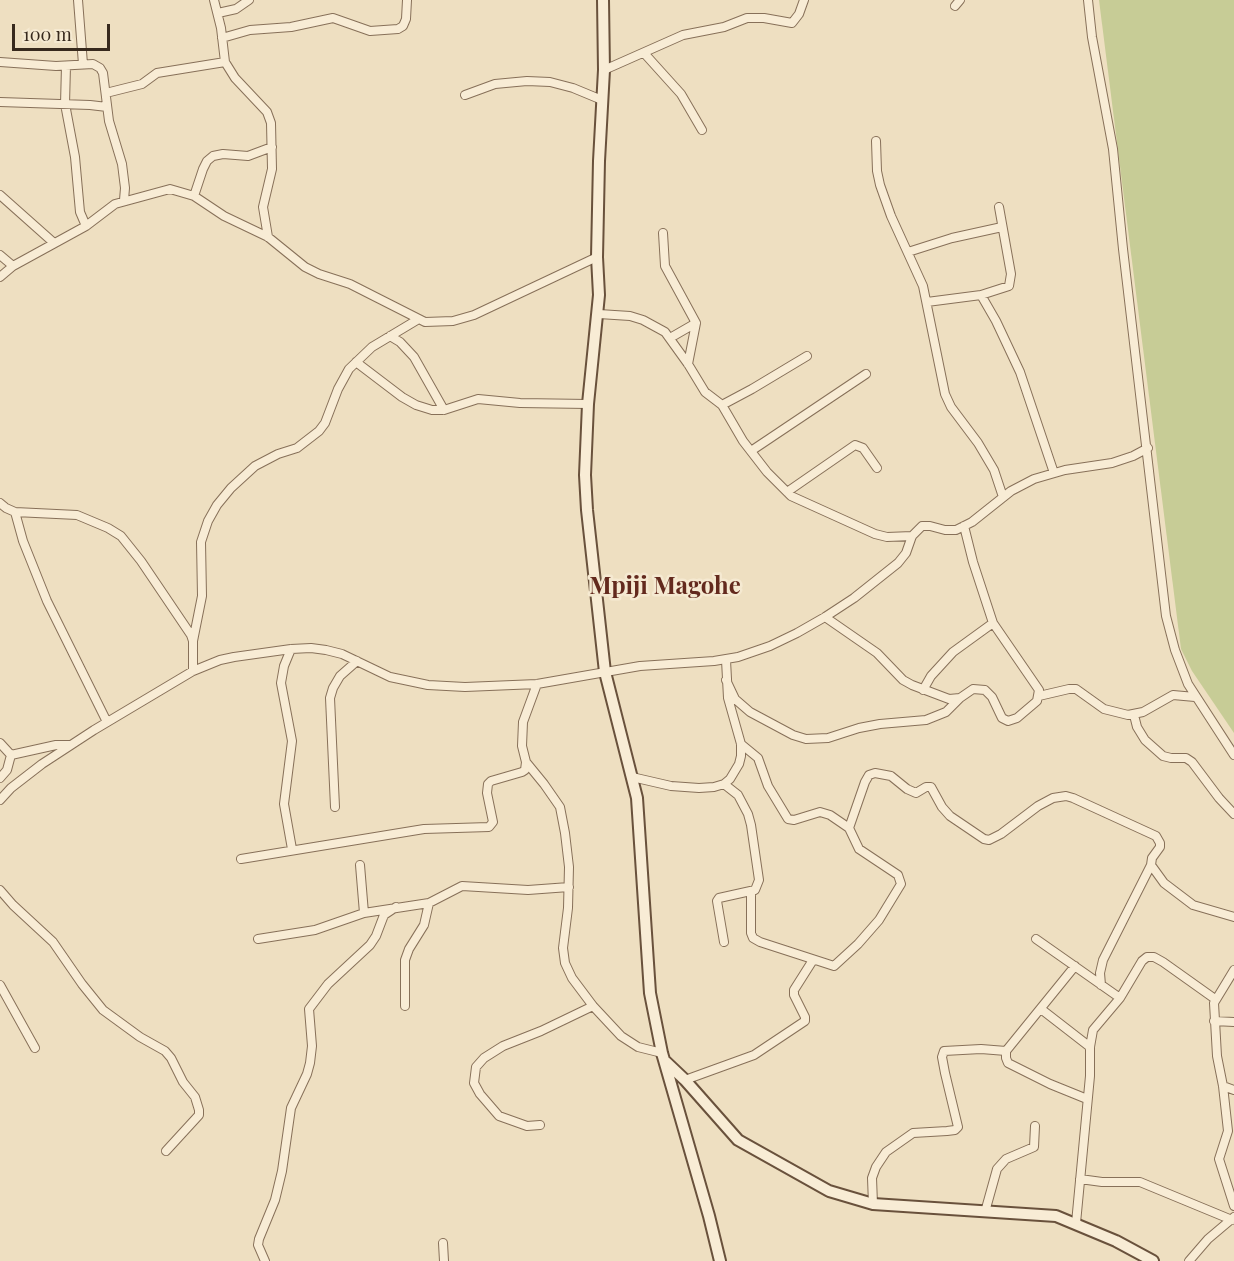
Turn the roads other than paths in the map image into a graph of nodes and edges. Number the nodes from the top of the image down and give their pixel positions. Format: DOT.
graph roads {
  1 [pos="78,0"];
  2 [pos="214,0"];
  3 [pos="249,0"];
  4 [pos="406,0"];
  5 [pos="603,0"];
  6 [pos="804,0"];
  7 [pos="1088,0"];
  8 [pos="218,13"];
  9 [pos="222,38"];
  10 [pos="644,53"];
  11 [pos="0,62"];
  12 [pos="225,62"];
  13 [pos="83,64"];
  14 [pos="66,66"];
  15 [pos="604,70"];
  16 [pos="106,93"];
  17 [pos="465,95"];
  18 [pos="602,100"];
  19 [pos="0,102"];
  20 [pos="65,104"];
  21 [pos="107,107"];
  22 [pos="702,130"];
  23 [pos="876,141"];
  24 [pos="272,147"];
  25 [pos="0,195"];
  26 [pos="194,195"];
  27 [pos="124,200"];
  28 [pos="999,207"];
  29 [pos="86,226"];
  30 [pos="1002,227"];
  31 [pos="663,233"];
  32 [pos="268,237"];
  33 [pos="54,243"];
  34 [pos="908,252"];
  35 [pos="0,255"];
  36 [pos="597,257"];
  37 [pos="13,266"];
  38 [pos="0,277"];
  39 [pos="981,295"];
  40 [pos="927,302"];
  41 [pos="599,314"];
  42 [pos="417,320"];
  43 [pos="696,323"];
  44 [pos="390,336"];
  45 [pos="670,338"];
  46 [pos="807,356"];
  47 [pos="356,362"];
  48 [pos="688,364"];
  49 [pos="866,375"];
  50 [pos="588,404"];
  51 [pos="722,405"];
  52 [pos="444,410"];
  53 [pos="1148,448"];
  54 [pos="751,451"];
  55 [pos="877,468"];
  56 [pos="1054,473"];
  57 [pos="786,492"];
  58 [pos="1003,497"];
  59 [pos="0,503"];
  60 [pos="15,512"];
  61 [pos="964,526"];
  62 [pos="912,536"];
  63 [pos="825,617"];
  64 [pos="993,623"];
  65 [pos="193,641"];
  66 [pos="291,649"];
  67 [pos="726,660"];
  68 [pos="357,661"];
  69 [pos="194,671"];
  70 [pos="604,672"];
  71 [pos="726,680"];
  72 [pos="537,684"];
  73 [pos="923,690"];
  74 [pos="1039,696"];
  75 [pos="1195,697"];
  76 [pos="960,698"];
  77 [pos="1134,715"];
  78 [pos="107,722"];
  79 [pos="0,743"];
  80 [pos="741,744"];
  81 [pos="69,745"];
  82 [pos="11,755"];
  83 [pos="1234,755"];
  84 [pos="526,762"];
  85 [pos="632,777"];
  86 [pos="0,778"];
  87 [pos="724,784"];
  88 [pos="0,800"];
  89 [pos="335,807"];
  90 [pos="1234,814"];
  91 [pos="849,828"];
  92 [pos="292,849"];
  93 [pos="241,858"];
  94 [pos="360,865"];
  95 [pos="1151,865"];
  96 [pos="569,887"];
  97 [pos="0,890"];
  98 [pos="751,891"];
  99 [pos="429,903"];
  100 [pos="396,908"];
  101 [pos="364,913"];
  102 [pos="1234,918"];
  103 [pos="258,939"];
  104 [pos="1036,939"];
  105 [pos="724,942"];
  106 [pos="813,960"];
  107 [pos="1076,966"];
  108 [pos="1233,974"];
  109 [pos="0,985"];
  110 [pos="1101,985"];
  111 [pos="1120,998"];
  112 [pos="1215,999"];
  113 [pos="405,1006"];
  114 [pos="594,1006"];
  115 [pos="1041,1009"];
  116 [pos="1214,1021"];
  117 [pos="1234,1022"];
  118 [pos="505,1037"];
  119 [pos="503,1046"];
  120 [pos="1090,1047"];
  121 [pos="35,1048"];
  122 [pos="1006,1051"];
  123 [pos="664,1057"];
  124 [pos="685,1080"];
  125 [pos="1223,1086"];
  126 [pos="1234,1090"];
  127 [pos="1087,1099"];
  128 [pos="540,1125"];
  129 [pos="1035,1126"];
  130 [pos="166,1151"];
  131 [pos="1080,1179"];
  132 [pos="873,1204"];
  133 [pos="1234,1206"];
  134 [pos="985,1212"];
  135 [pos="1233,1218"];
  136 [pos="1076,1223"];
  137 [pos="443,1243"];
  138 [pos="265,1261"];
  139 [pos="444,1261"];
  140 [pos="720,1261"];
  141 [pos="1153,1261"];
  142 [pos="1189,1261"];
  1 -- 13 [label="street"];
  2 -- 8 [label="street"];
  3 -- 8 [label="street"];
  4 -- 9 [label="street"];
  5 -- 15 [label="street"];
  6 -- 10 [label="street"];
  7 -- 53 [label="street"];
  8 -- 9 [label="street"];
  9 -- 12 [label="street"];
  10 -- 15 [label="street"];
  10 -- 22 [label="street"];
  11 -- 14 [label="street"];
  12 -- 16 [label="street"];
  12 -- 24 [label="street"];
  13 -- 14 [label="street"];
  13 -- 16 [label="street"];
  14 -- 20 [label="street"];
  15 -- 18 [label="street"];
  16 -- 21 [label="street"];
  17 -- 18 [label="street"];
  18 -- 36 [label="street"];
  19 -- 20 [label="street"];
  20 -- 21 [label="street"];
  20 -- 29 [label="street"];
  21 -- 27 [label="street"];
  23 -- 34 [label="street"];
  24 -- 26 [label="street"];
  24 -- 32 [label="street"];
  25 -- 33 [label="street"];
  26 -- 27 [label="street"];
  26 -- 32 [label="street"];
  27 -- 29 [label="street"];
  28 -- 30 [label="street"];
  29 -- 33 [label="street"];
  30 -- 34 [label="street"];
  30 -- 39 [label="street"];
  31 -- 43 [label="street"];
  32 -- 42 [label="street"];
  33 -- 37 [label="street"];
  34 -- 40 [label="street"];
  35 -- 37 [label="street"];
  36 -- 41 [label="street"];
  36 -- 42 [label="street"];
  37 -- 38 [label="street"];
  39 -- 40 [label="street"];
  39 -- 56 [label="street"];
  40 -- 58 [label="street"];
  41 -- 45 [label="street"];
  41 -- 50 [label="street"];
  42 -- 44 [label="street"];
  43 -- 45 [label="street"];
  43 -- 48 [label="street"];
  44 -- 47 [label="street"];
  44 -- 52 [label="street"];
  45 -- 48 [label="street"];
  46 -- 51 [label="street"];
  47 -- 52 [label="street"];
  47 -- 65 [label="street"];
  48 -- 51 [label="street"];
  49 -- 54 [label="street"];
  50 -- 52 [label="street"];
  50 -- 70 [label="street"];
  51 -- 54 [label="street"];
  53 -- 56 [label="street"];
  53 -- 75 [label="street"];
  54 -- 57 [label="street"];
  55 -- 57 [label="street"];
  56 -- 58 [label="street"];
  57 -- 62 [label="street"];
  58 -- 61 [label="street"];
  59 -- 60 [label="street"];
  60 -- 65 [label="street"];
  60 -- 78 [label="street"];
  61 -- 62 [label="street"];
  61 -- 64 [label="street"];
  62 -- 63 [label="street"];
  63 -- 67 [label="street"];
  63 -- 73 [label="street"];
  64 -- 73 [label="street"];
  64 -- 74 [label="street"];
  65 -- 69 [label="street"];
  66 -- 68 [label="street"];
  66 -- 69 [label="street"];
  66 -- 92 [label="street"];
  67 -- 70 [label="street"];
  67 -- 71 [label="street"];
  68 -- 72 [label="street"];
  68 -- 89 [label="street"];
  69 -- 78 [label="street"];
  70 -- 72 [label="street"];
  70 -- 85 [label="street"];
  71 -- 76 [label="street"];
  71 -- 80 [label="street"];
  72 -- 84 [label="street"];
  73 -- 76 [label="street"];
  74 -- 76 [label="street"];
  74 -- 77 [label="street"];
  75 -- 77 [label="street"];
  75 -- 83 [label="street"];
  77 -- 90 [label="street"];
  78 -- 81 [label="street"];
  79 -- 82 [label="street"];
  80 -- 87 [label="street"];
  80 -- 91 [label="street"];
  81 -- 82 [label="street"];
  81 -- 88 [label="street"];
  82 -- 86 [label="street"];
  84 -- 92 [label="street"];
  84 -- 96 [label="street"];
  85 -- 87 [label="street"];
  85 -- 123 [label="street"];
  87 -- 98 [label="street"];
  91 -- 95 [label="street"];
  91 -- 106 [label="street"];
  92 -- 93 [label="street"];
  94 -- 101 [label="street"];
  95 -- 102 [label="street"];
  95 -- 110 [label="street"];
  96 -- 99 [label="street"];
  96 -- 114 [label="street"];
  97 -- 130 [label="street"];
  98 -- 105 [label="street"];
  98 -- 106 [label="street"];
  99 -- 100 [label="street"];
  99 -- 113 [label="street"];
  100 -- 101 [label="street"];
  100 -- 138 [label="street"];
  101 -- 103 [label="street"];
  104 -- 107 [label="street"];
  106 -- 124 [label="street"];
  107 -- 110 [label="street"];
  107 -- 115 [label="street"];
  108 -- 112 [label="street"];
  109 -- 121 [label="street"];
  110 -- 111 [label="street"];
  111 -- 112 [label="street"];
  111 -- 120 [label="street"];
  112 -- 116 [label="street"];
  114 -- 119 [label="street"];
  114 -- 123 [label="street"];
  115 -- 120 [label="street"];
  115 -- 122 [label="street"];
  116 -- 117 [label="street"];
  116 -- 125 [label="street"];
  118 -- 119 [label="street"];
  119 -- 128 [label="street"];
  120 -- 127 [label="street"];
  122 -- 127 [label="street"];
  122 -- 132 [label="street"];
  123 -- 124 [label="street"];
  123 -- 140 [label="street"];
  124 -- 132 [label="street"];
  125 -- 126 [label="street"];
  125 -- 133 [label="street"];
  127 -- 131 [label="street"];
  129 -- 134 [label="street"];
  131 -- 135 [label="street"];
  131 -- 136 [label="street"];
  132 -- 134 [label="street"];
  134 -- 136 [label="street"];
  135 -- 142 [label="street"];
  136 -- 141 [label="street"];
  137 -- 139 [label="street"];
}
